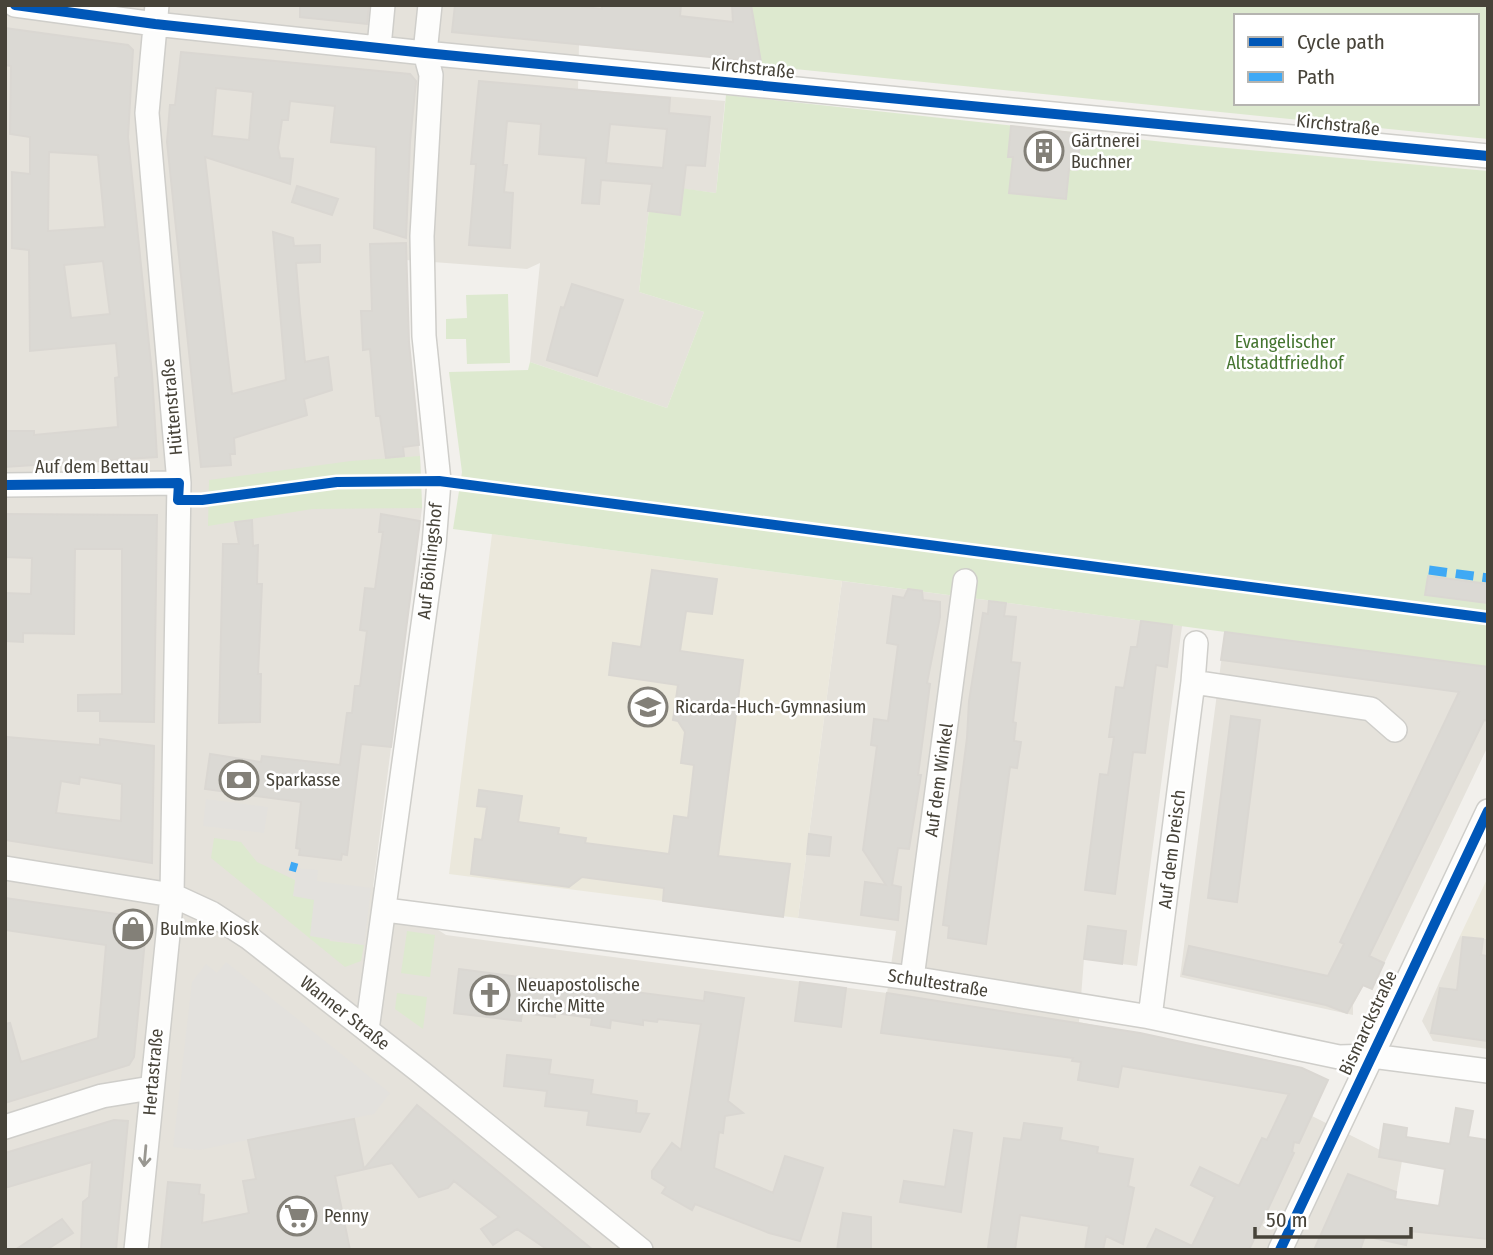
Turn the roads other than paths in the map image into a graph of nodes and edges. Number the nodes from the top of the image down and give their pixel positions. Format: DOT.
graph roads {
  1 [pos="15,5"];
  2 [pos="383,5"];
  3 [pos="430,5"];
  4 [pos="156,15"];
  5 [pos="379,47"];
  6 [pos="425,52"];
  7 [pos="1488,156"];
  8 [pos="179,483"];
  9 [pos="5,485"];
  10 [pos="965,581"];
  11 [pos="1196,643"];
  12 [pos="1194,682"];
  13 [pos="1395,730"];
  14 [pos="1488,811"];
  15 [pos="5,868"];
  16 [pos="172,895"];
  17 [pos="386,909"];
  18 [pos="912,978"];
  19 [pos="1150,1017"];
  20 [pos="367,1030"];
  21 [pos="1372,1056"];
  22 [pos="1488,1071"];
  23 [pos="152,1088"];
  24 [pos="5,1127"];
  25 [pos="136,1250"];
  26 [pos="640,1250"];
  27 [pos="1280,1250"];
  1 -- 4 [label="street, Kirchstraße"];
  2 -- 5 [label="street"];
  3 -- 6 [label="street, Auf Böhlingshof"];
  4 -- 5 [label="street, Kirchstraße"];
  4 -- 8 [label="street, Hüttenstraße"];
  5 -- 6 [label="street, Kirchstraße"];
  6 -- 7 [label="street, Kirchstraße"];
  6 -- 17 [label="street, Auf Böhlingshof"];
  8 -- 9 [label="street, Auf dem Bettau"];
  8 -- 16 [label="street, Hüttenstraße"];
  10 -- 18 [label="street, Auf dem Winkel"];
  11 -- 12 [label="street, Auf dem Dreisch"];
  12 -- 13 [label="street"];
  12 -- 19 [label="street, Auf dem Dreisch"];
  14 -- 21 [label="street, Bismarckstraße"];
  15 -- 16 [label="street, Wanner Straße"];
  16 -- 20 [label="street, Wanner Straße"];
  16 -- 23 [label="street, Hertastraße"];
  17 -- 18 [label="street, Schultestraße"];
  17 -- 20 [label="street, Auf Böhlingshof"];
  18 -- 19 [label="street, Schultestraße"];
  19 -- 21 [label="street, Schultestraße"];
  20 -- 26 [label="street, Wanner Straße"];
  21 -- 22 [label="street, Schultestraße"];
  21 -- 27 [label="street, Bismarckstraße"];
  23 -- 24 [label="street"];
  23 -- 25 [label="street, Hertastraße, one-way"];
}
